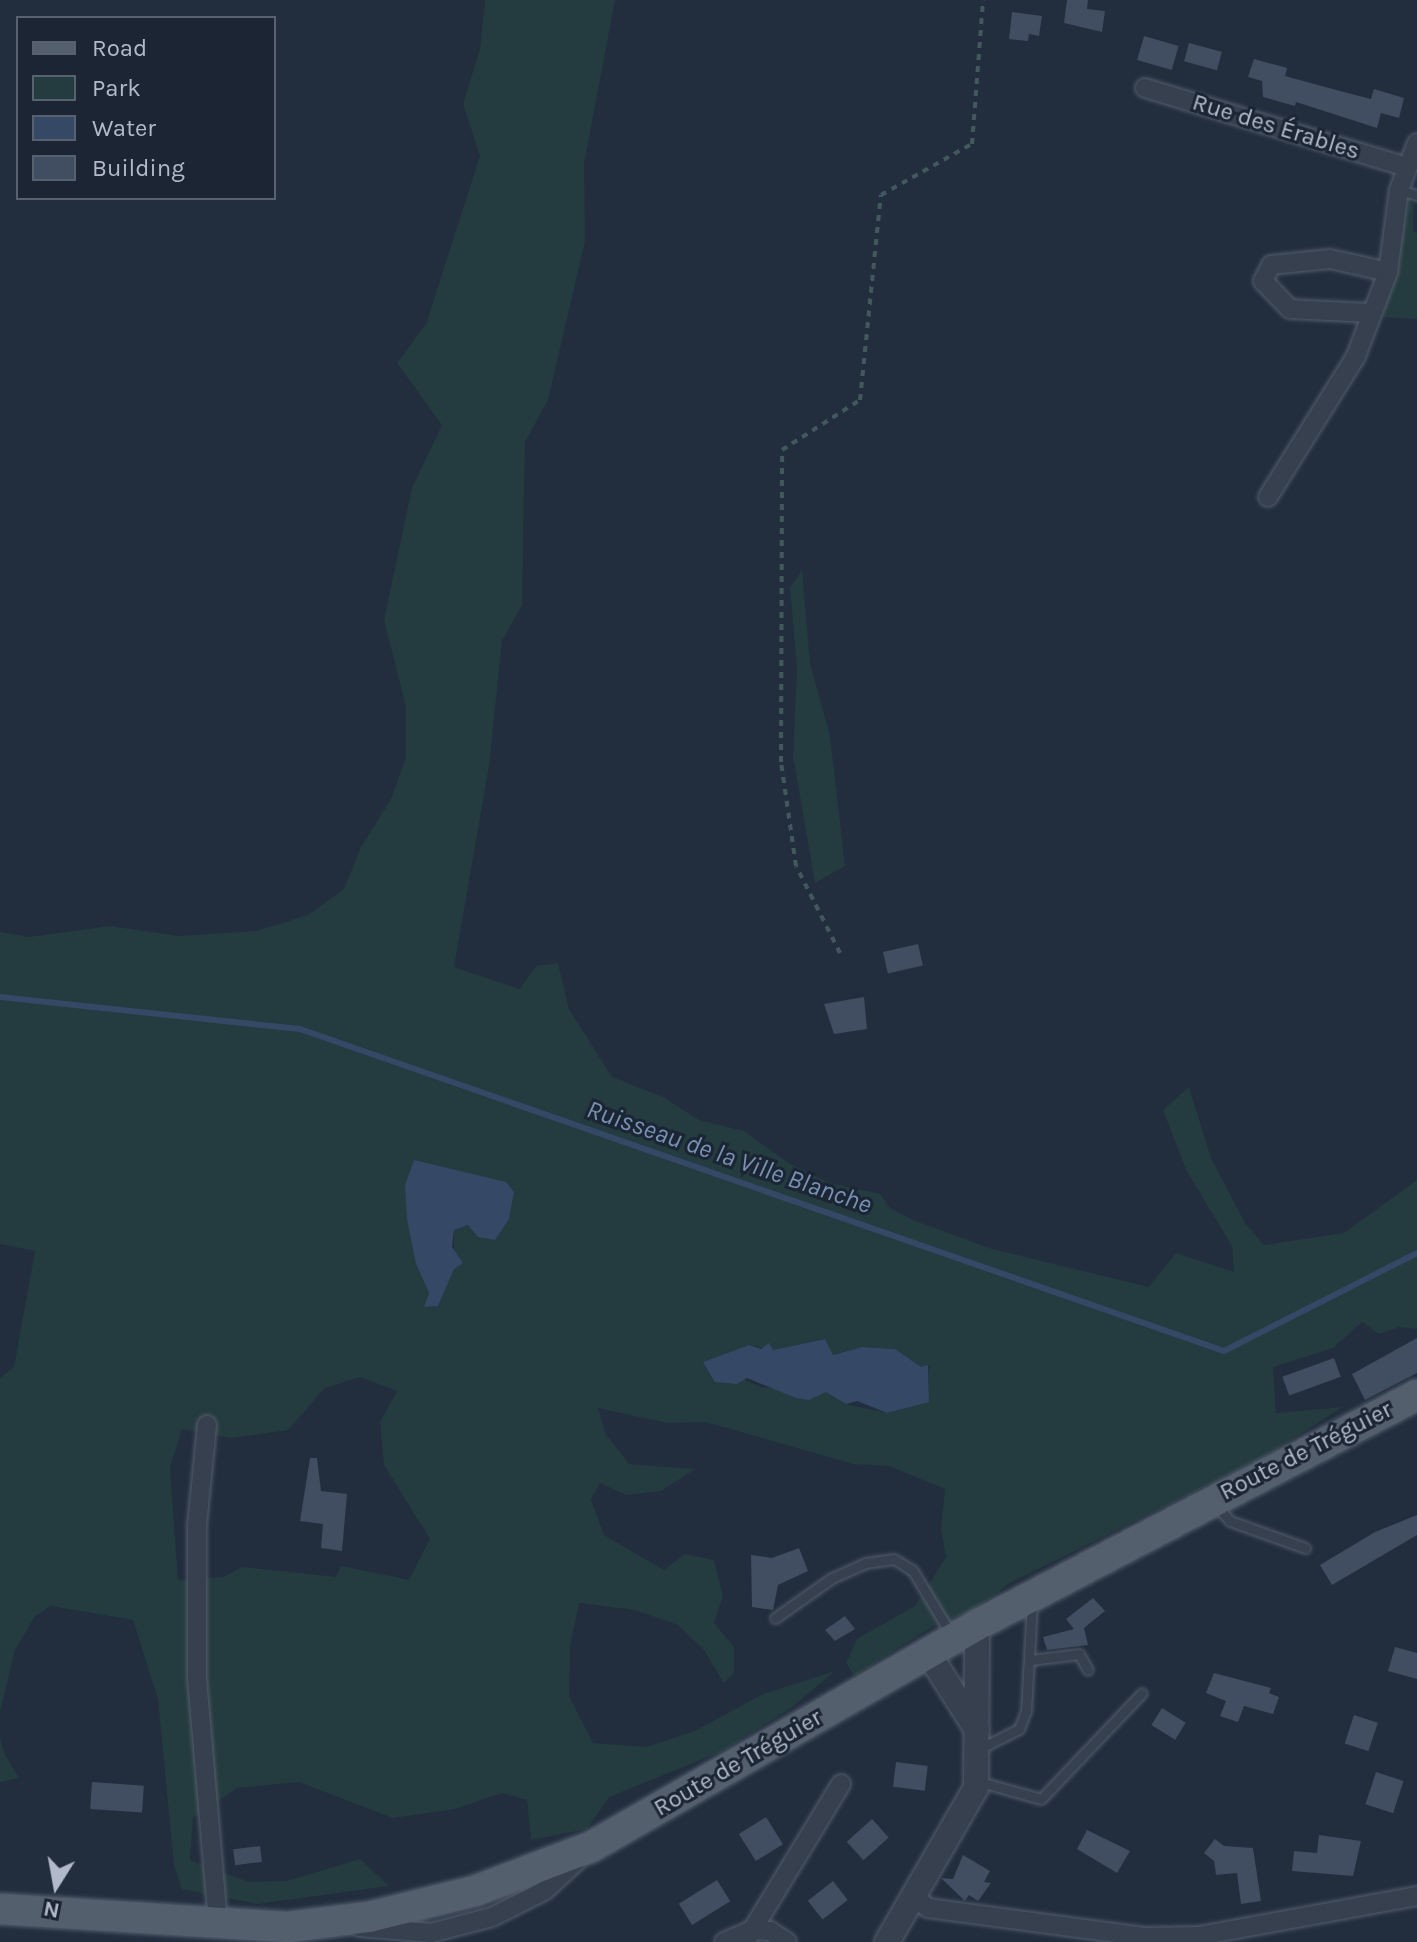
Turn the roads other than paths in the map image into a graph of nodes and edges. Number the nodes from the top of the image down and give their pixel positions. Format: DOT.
graph roads {
  1 [pos="1145,88"];
  2 [pos="1417,143"];
  3 [pos="1406,167"];
  4 [pos="1408,192"];
  5 [pos="1388,272"];
  6 [pos="1370,313"];
  7 [pos="1268,497"];
  8 [pos="1417,1395"];
  9 [pos="207,1425"];
  10 [pos="1211,1500"];
  11 [pos="1305,1548"];
  12 [pos="1032,1596"];
  13 [pos="775,1618"];
  14 [pos="953,1639"];
  15 [pos="1031,1660"];
  16 [pos="1088,1670"];
  17 [pos="1142,1693"];
  18 [pos="978,1739"];
  19 [pos="977,1781"];
  20 [pos="841,1784"];
  21 [pos="1417,1896"];
  22 [pos="916,1898"];
  23 [pos="0,1909"];
  24 [pos="218,1925"];
  25 [pos="749,1936"];
  26 [pos="724,1942"];
  27 [pos="787,1942"];
  28 [pos="887,1942"];
  1 -- 3 [label="street, Rue des Érables"];
  2 -- 3 [label="street"];
  3 -- 4 [label="street"];
  4 -- 5 [label="street"];
  5 -- 6 [label="street"];
  5 -- 6 [label="street"];
  6 -- 7 [label="street"];
  8 -- 10 [label="main road, Route de Tréguier"];
  9 -- 24 [label="street"];
  10 -- 11 [label="lane"];
  10 -- 12 [label="main road, Route de Tréguier"];
  12 -- 14 [label="main road, Route de Tréguier"];
  12 -- 15 [label="lane"];
  13 -- 14 [label="lane"];
  14 -- 18 [label="street"];
  14 -- 18 [label="street"];
  14 -- 24 [label="main road, Route de Tréguier"];
  15 -- 16 [label="lane"];
  15 -- 18 [label="lane"];
  17 -- 19 [label="lane"];
  18 -- 19 [label="street"];
  19 -- 22 [label="street"];
  20 -- 25 [label="street"];
  21 -- 22 [label="street"];
  22 -- 28 [label="street"];
  23 -- 24 [label="main road, Route de Tréguier"];
  25 -- 26 [label="street"];
  25 -- 27 [label="street"];
}
